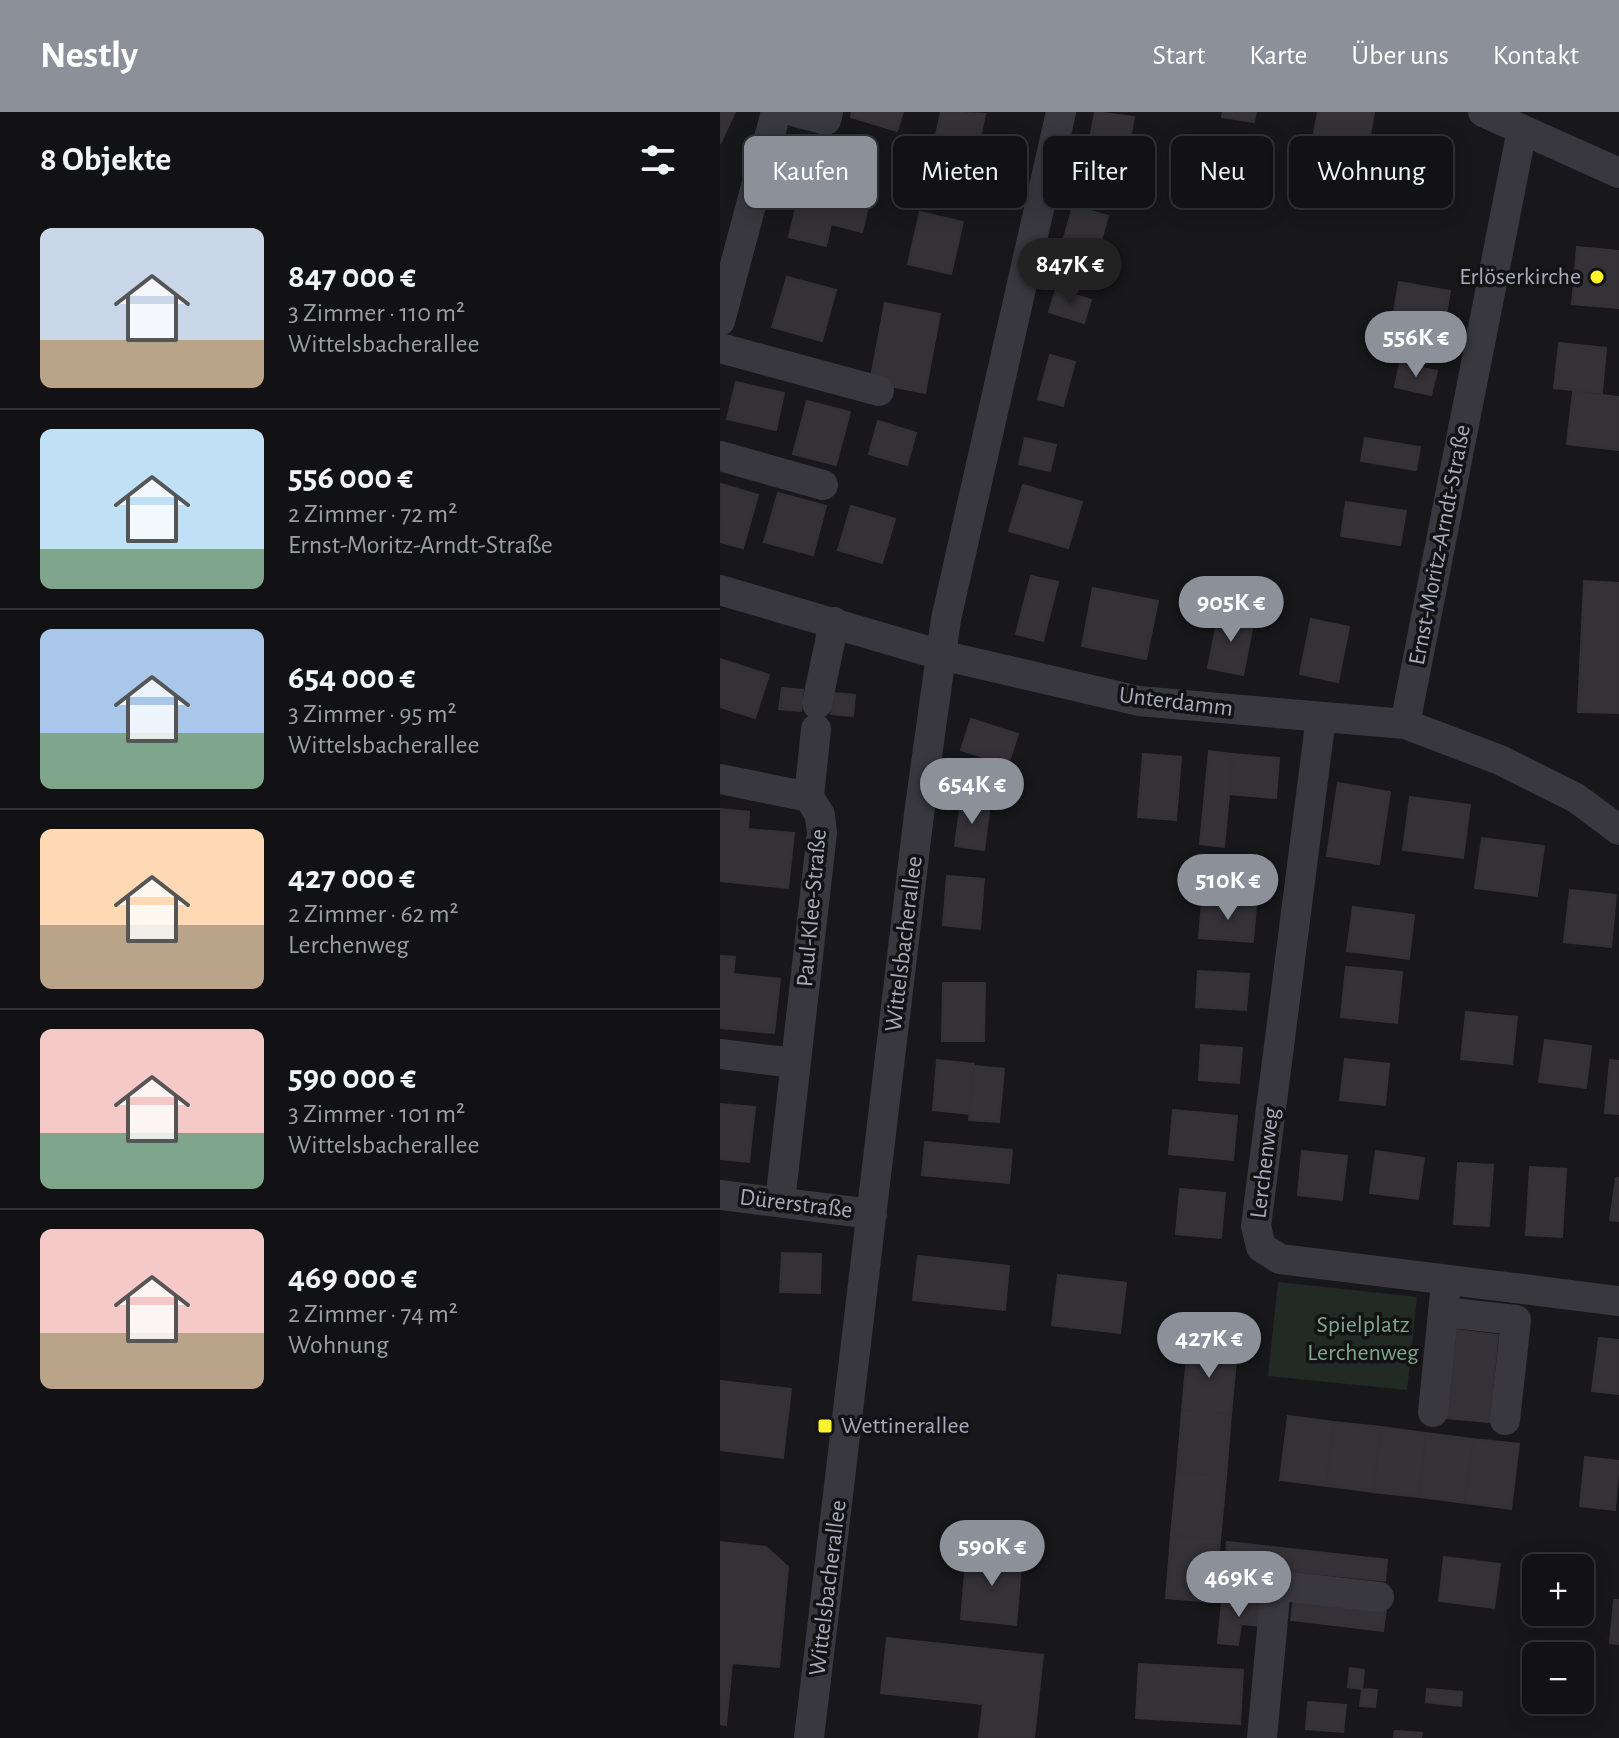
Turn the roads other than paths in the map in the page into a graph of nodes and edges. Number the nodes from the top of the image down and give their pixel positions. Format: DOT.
graph roads {
  1 [pos="776,112"];
  2 [pos="796,112"];
  3 [pos="828,112"];
  4 [pos="1061,112"];
  5 [pos="1483,112"];
  6 [pos="1522,130"];
  7 [pos="1619,173"];
  8 [pos="727,261"];
  9 [pos="720,321"];
  10 [pos="720,348"];
  11 [pos="879,391"];
  12 [pos="720,456"];
  13 [pos="823,485"];
  14 [pos="720,590"];
  15 [pos="834,622"];
  16 [pos="941,655"];
  17 [pos="1321,717"];
  18 [pos="1405,724"];
  19 [pos="720,779"];
  20 [pos="809,797"];
  21 [pos="1619,830"];
  22 [pos="720,1054"];
  23 [pos="795,1063"];
  24 [pos="720,1195"];
  25 [pos="780,1202"];
  26 [pos="872,1214"];
  27 [pos="1446,1279"];
  28 [pos="1619,1301"];
  29 [pos="1443,1312"];
  30 [pos="1433,1412"];
  31 [pos="1505,1420"];
  32 [pos="1229,1580"];
  33 [pos="1276,1586"];
  34 [pos="1379,1597"];
  35 [pos="809,1738"];
  36 [pos="1262,1738"];
  1 -- 8 [label="street"];
  2 -- 3 [label="street"];
  4 -- 16 [label="street, Wittelsbacherallee"];
  5 -- 6 [label="street"];
  6 -- 7 [label="street"];
  6 -- 18 [label="street, Ernst-Moritz-Arndt-Straße"];
  8 -- 9 [label="street"];
  10 -- 11 [label="street"];
  12 -- 13 [label="street"];
  14 -- 15 [label="street, Unterdamm"];
  15 -- 16 [label="street, Unterdamm"];
  15 -- 20 [label="street"];
  16 -- 17 [label="street, Unterdamm"];
  16 -- 26 [label="street, Wittelsbacherallee"];
  17 -- 18 [label="street, Unterdamm"];
  17 -- 27 [label="street, Lerchenweg"];
  18 -- 21 [label="street, Unterdamm"];
  19 -- 20 [label="street, Paul-Klee-Straße"];
  20 -- 23 [label="street, Paul-Klee-Straße"];
  22 -- 23 [label="street"];
  23 -- 25 [label="street, Paul-Klee-Straße"];
  24 -- 25 [label="street, Dürerstraße"];
  25 -- 26 [label="street, Dürerstraße"];
  26 -- 35 [label="street, Wittelsbacherallee"];
  27 -- 28 [label="street, Lerchenweg"];
  27 -- 29 [label="street"];
  29 -- 30 [label="street"];
  29 -- 31 [label="street"];
  32 -- 33 [label="street"];
  33 -- 34 [label="street"];
  33 -- 36 [label="street"];
}
